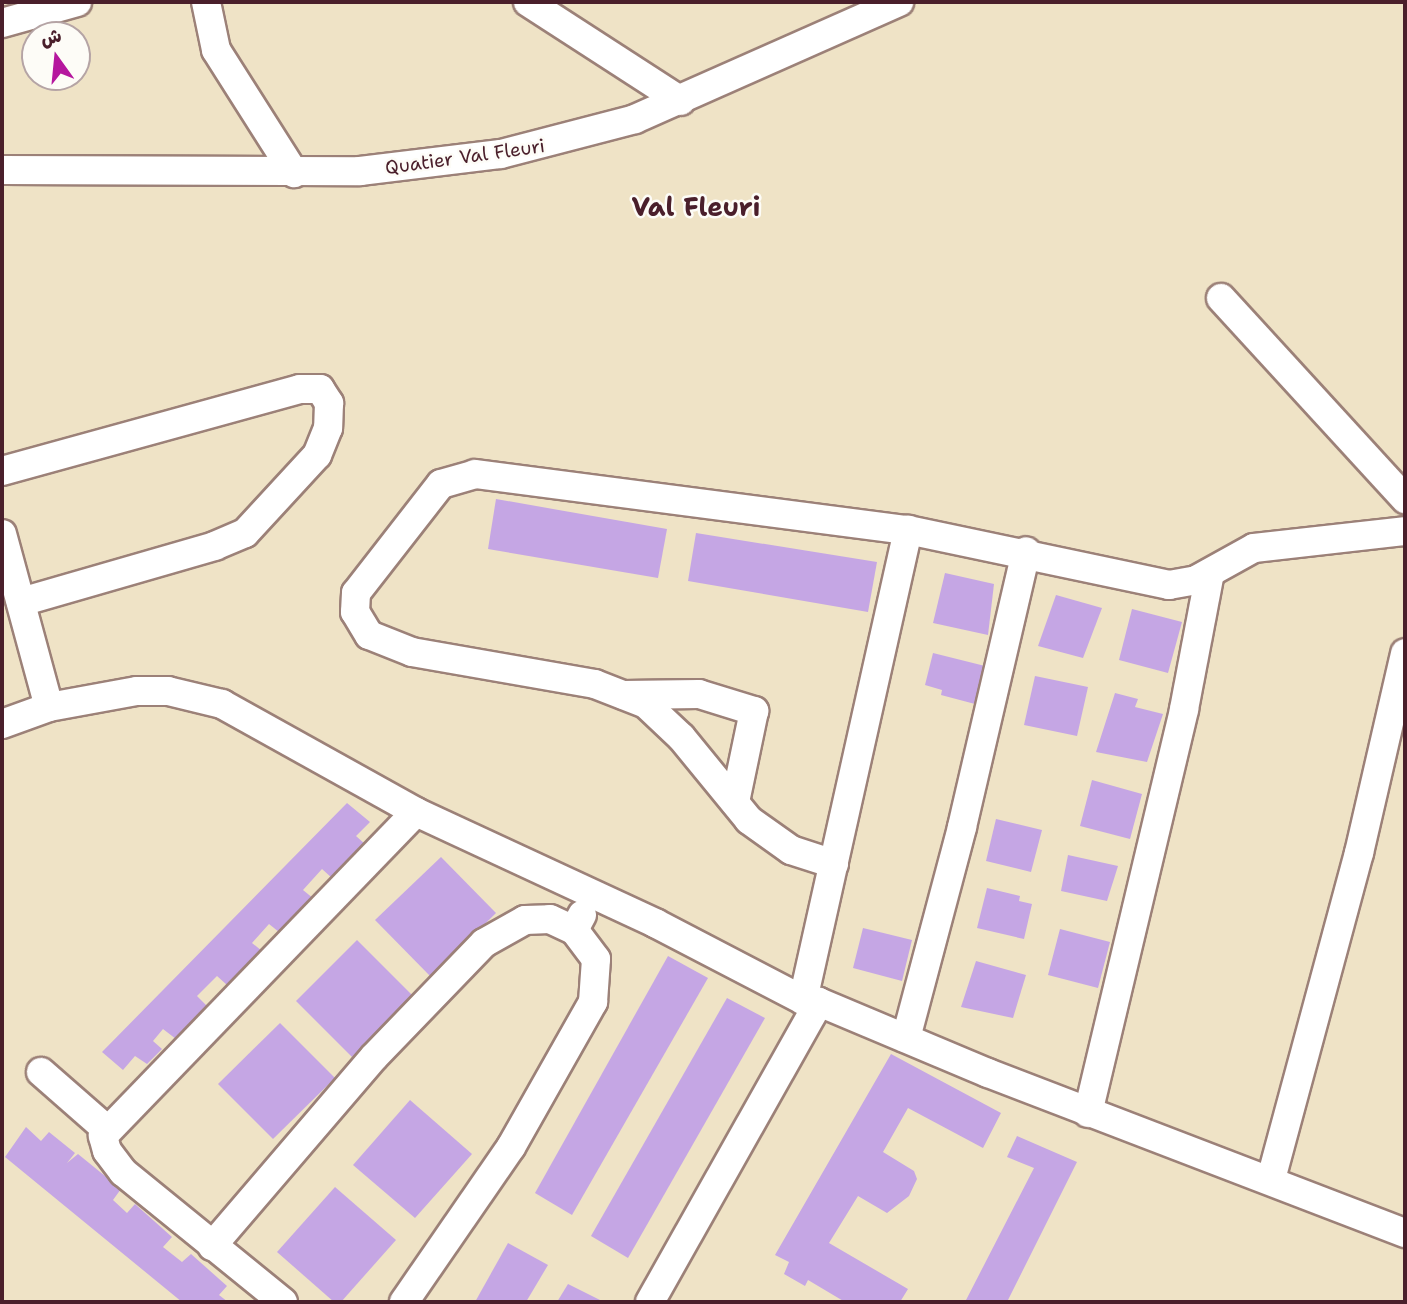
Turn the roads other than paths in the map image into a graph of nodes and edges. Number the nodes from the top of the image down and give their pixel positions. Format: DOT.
graph roads {
  1 [pos="77,2"];
  2 [pos="206,2"];
  3 [pos="528,2"];
  4 [pos="899,2"];
  5 [pos="867,10"];
  6 [pos="2,23"];
  7 [pos="681,101"];
  8 [pos="2,170"];
  9 [pos="294,173"];
  10 [pos="1221,298"];
  11 [pos="2,471"];
  12 [pos="1405,499"];
  13 [pos="908,530"];
  14 [pos="1405,531"];
  15 [pos="2,534"];
  16 [pos="1026,551"];
  17 [pos="1210,573"];
  18 [pos="21,602"];
  19 [pos="1405,653"];
  20 [pos="624,695"];
  21 [pos="49,707"];
  22 [pos="2,724"];
  23 [pos="735,802"];
  24 [pos="416,812"];
  25 [pos="834,864"];
  26 [pos="595,895"];
  27 [pos="574,930"];
  28 [pos="811,1001"];
  29 [pos="906,1038"];
  30 [pos="41,1072"];
  31 [pos="1088,1113"];
  32 [pos="106,1129"];
  33 [pos="1271,1179"];
  34 [pos="1405,1233"];
  35 [pos="212,1246"];
  36 [pos="283,1302"];
  37 [pos="404,1302"];
  38 [pos="650,1302"];
  1 -- 6 [label="street"];
  2 -- 9 [label="street"];
  3 -- 7 [label="street"];
  4 -- 5 [label="street, Quatier Val Fleuri"];
  5 -- 7 [label="street, Quatier Val Fleuri"];
  7 -- 9 [label="street, Quatier Val Fleuri"];
  8 -- 9 [label="street, Quatier Val Fleuri"];
  10 -- 12 [label="street"];
  11 -- 18 [label="street"];
  13 -- 16 [label="street"];
  13 -- 20 [label="street"];
  13 -- 25 [label="street"];
  14 -- 17 [label="street"];
  15 -- 18 [label="street"];
  16 -- 17 [label="street"];
  16 -- 29 [label="street"];
  17 -- 31 [label="street"];
  18 -- 21 [label="street"];
  19 -- 33 [label="street"];
  20 -- 23 [label="street"];
  20 -- 23 [label="street"];
  21 -- 22 [label="street"];
  21 -- 24 [label="street"];
  23 -- 25 [label="street"];
  24 -- 26 [label="street"];
  24 -- 32 [label="street"];
  25 -- 28 [label="street"];
  26 -- 27 [label="street"];
  26 -- 28 [label="street"];
  27 -- 35 [label="street"];
  27 -- 37 [label="street"];
  28 -- 29 [label="street"];
  28 -- 38 [label="street"];
  29 -- 31 [label="street"];
  30 -- 32 [label="street"];
  31 -- 33 [label="street"];
  32 -- 35 [label="street"];
  33 -- 34 [label="street"];
  35 -- 36 [label="street"];
}
